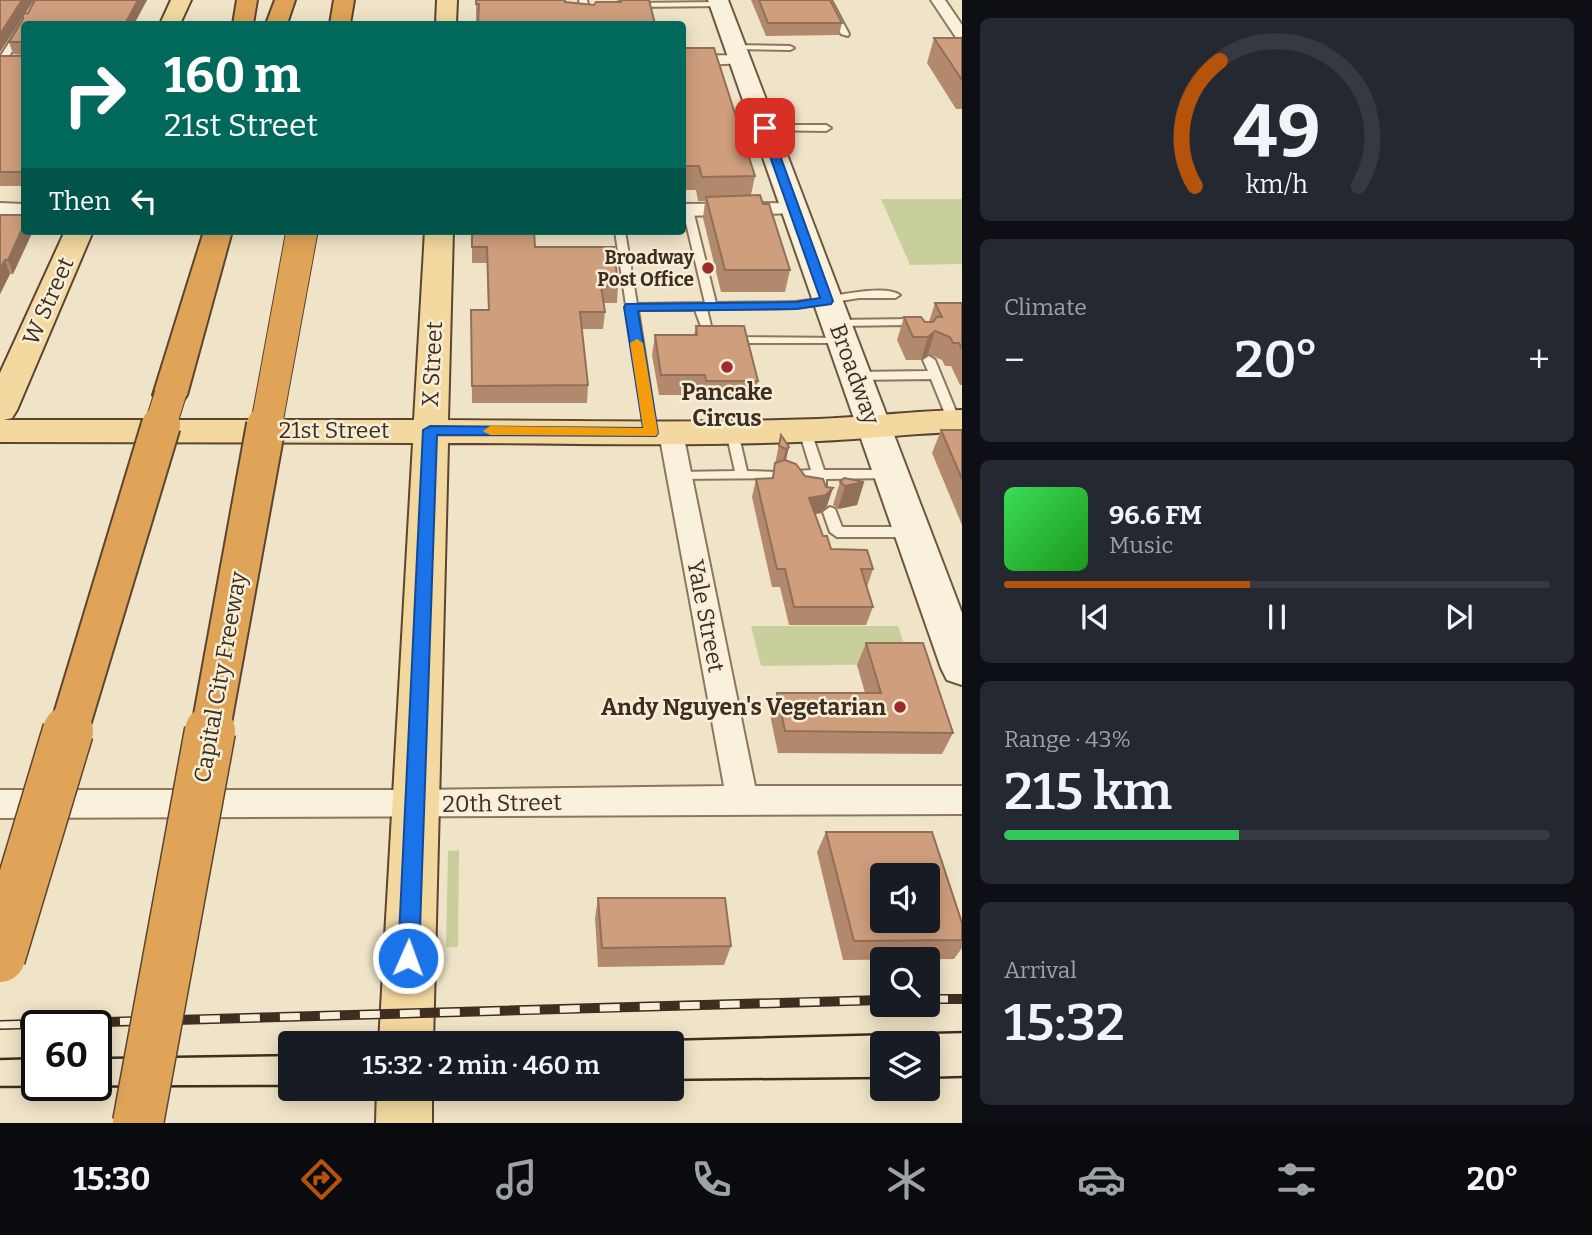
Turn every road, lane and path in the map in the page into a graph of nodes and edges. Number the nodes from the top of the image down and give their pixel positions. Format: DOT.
graph roads {
  1 [pos="181,0"];
  2 [pos="247,0"];
  3 [pos="275,0"];
  4 [pos="285,0"];
  5 [pos="344,0"];
  6 [pos="447,0"];
  7 [pos="827,0"];
  8 [pos="938,0"];
  9 [pos="584,2"];
  10 [pos="663,2"];
  11 [pos="719,2"];
  12 [pos="598,5"];
  13 [pos="625,5"];
  14 [pos="31,16"];
  15 [pos="28,21"];
  16 [pos="171,21"];
  17 [pos="244,21"];
  18 [pos="271,21"];
  19 [pos="278,21"];
  20 [pos="340,21"];
  21 [pos="446,21"];
  22 [pos="587,21"];
  23 [pos="959,27"];
  24 [pos="21,31"];
  25 [pos="845,34"];
  26 [pos="790,48"];
  27 [pos="737,54"];
  28 [pos="686,60"];
  29 [pos="21,62"];
  30 [pos="0,63"];
  31 [pos="765,128"];
  32 [pos="826,128"];
  33 [pos="0,209"];
  34 [pos="21,209"];
  35 [pos="794,209"];
  36 [pos="686,210"];
  37 [pos="686,215"];
  38 [pos="77,235"];
  39 [pos="201,235"];
  40 [pos="217,235"];
  41 [pos="301,235"];
  42 [pos="439,235"];
  43 [pos="621,235"];
  44 [pos="895,295"];
  45 [pos="706,306"];
  46 [pos="631,307"];
  47 [pos="835,321"];
  48 [pos="920,340"];
  49 [pos="929,360"];
  50 [pos="935,374"];
  51 [pos="855,376"];
  52 [pos="170,395"];
  53 [pos="0,410"];
  54 [pos="958,421"];
  55 [pos="874,425"];
  56 [pos="430,430"];
  57 [pos="0,431"];
  58 [pos="805,431"];
  59 [pos="732,432"];
  60 [pos="661,433"];
  61 [pos="891,474"];
  62 [pos="742,475"];
  63 [pos="772,475"];
  64 [pos="787,475"];
  65 [pos="679,476"];
  66 [pos="819,476"];
  67 [pos="912,532"];
  68 [pos="962,668"];
  69 [pos="742,799"];
  70 [pos="962,800"];
  71 [pos="0,804"];
  72 [pos="414,804"];
  73 [pos="0,957"];
  74 [pos="406,1031"];
  75 [pos="405,1101"];
  76 [pos="138,1123"];
  77 [pos="404,1123"];
  1 -- 16 [label="main road"];
  2 -- 17 [label="highway"];
  3 -- 18 [label="highway"];
  4 -- 19 [label="highway"];
  5 -- 20 [label="highway"];
  6 -- 21 [label="main road"];
  7 -- 25 [label="lane"];
  8 -- 23 [label="street"];
  9 -- 12 [label="lane"];
  9 -- 22 [label="lane"];
  10 -- 11 [label="lane"];
  10 -- 13 [label="lane"];
  11 -- 27 [label="main road, Broadway"];
  14 -- 15 [label="lane"];
  24 -- 30 [label="lane"];
  26 -- 27 [label="lane"];
  27 -- 28 [label="street"];
  27 -- 31 [label="main road, Broadway"];
  29 -- 30 [label="street"];
  31 -- 32 [label="lane"];
  31 -- 35 [label="main road, Broadway"];
  33 -- 34 [label="street"];
  35 -- 36 [label="street"];
  35 -- 47 [label="main road, Broadway"];
  37 -- 45 [label="lane"];
  38 -- 53 [label="main road, W Street"];
  39 -- 52 [label="highway"];
  40 -- 52 [label="highway"];
  41 -- 76 [label="highway, Capital City Freeway, bridge"];
  42 -- 56 [label="main road, X Street"];
  43 -- 46 [label="lane"];
  44 -- 47 [label="lane"];
  45 -- 46 [label="lane"];
  45 -- 47 [label="lane"];
  45 -- 47 [label="lane"];
  46 -- 60 [label="lane"];
  47 -- 48 [label="lane"];
  47 -- 51 [label="main road, Broadway"];
  49 -- 50 [label="lane"];
  50 -- 51 [label="lane"];
  50 -- 54 [label="lane"];
  51 -- 55 [label="main road, Broadway"];
  52 -- 73 [label="highway, bridge"];
  54 -- 55 [label="main road, 21st Street"];
  55 -- 58 [label="main road, 21st Street"];
  55 -- 61 [label="main road, Broadway"];
  56 -- 57 [label="main road, 21st Street"];
  56 -- 60 [label="main road, 21st Street"];
  56 -- 72 [label="main road, X Street"];
  58 -- 59 [label="main road, 21st Street"];
  58 -- 66 [label="lane"];
  59 -- 60 [label="main road, 21st Street"];
  59 -- 62 [label="lane"];
  60 -- 65 [label="street, Yale Street"];
  61 -- 66 [label="lane"];
  61 -- 67 [label="main road, Broadway"];
  62 -- 63 [label="lane"];
  62 -- 65 [label="lane"];
  64 -- 66 [label="lane"];
  65 -- 69 [label="street, Yale Street"];
  66 -- 67 [label="lane"];
  67 -- 68 [label="main road, Broadway"];
  69 -- 70 [label="street, 20th Street"];
  69 -- 72 [label="street, 20th Street"];
  71 -- 72 [label="street, 20th Street"];
  72 -- 74 [label="main road, X Street"];
  75 -- 77 [label="main road"];
}
